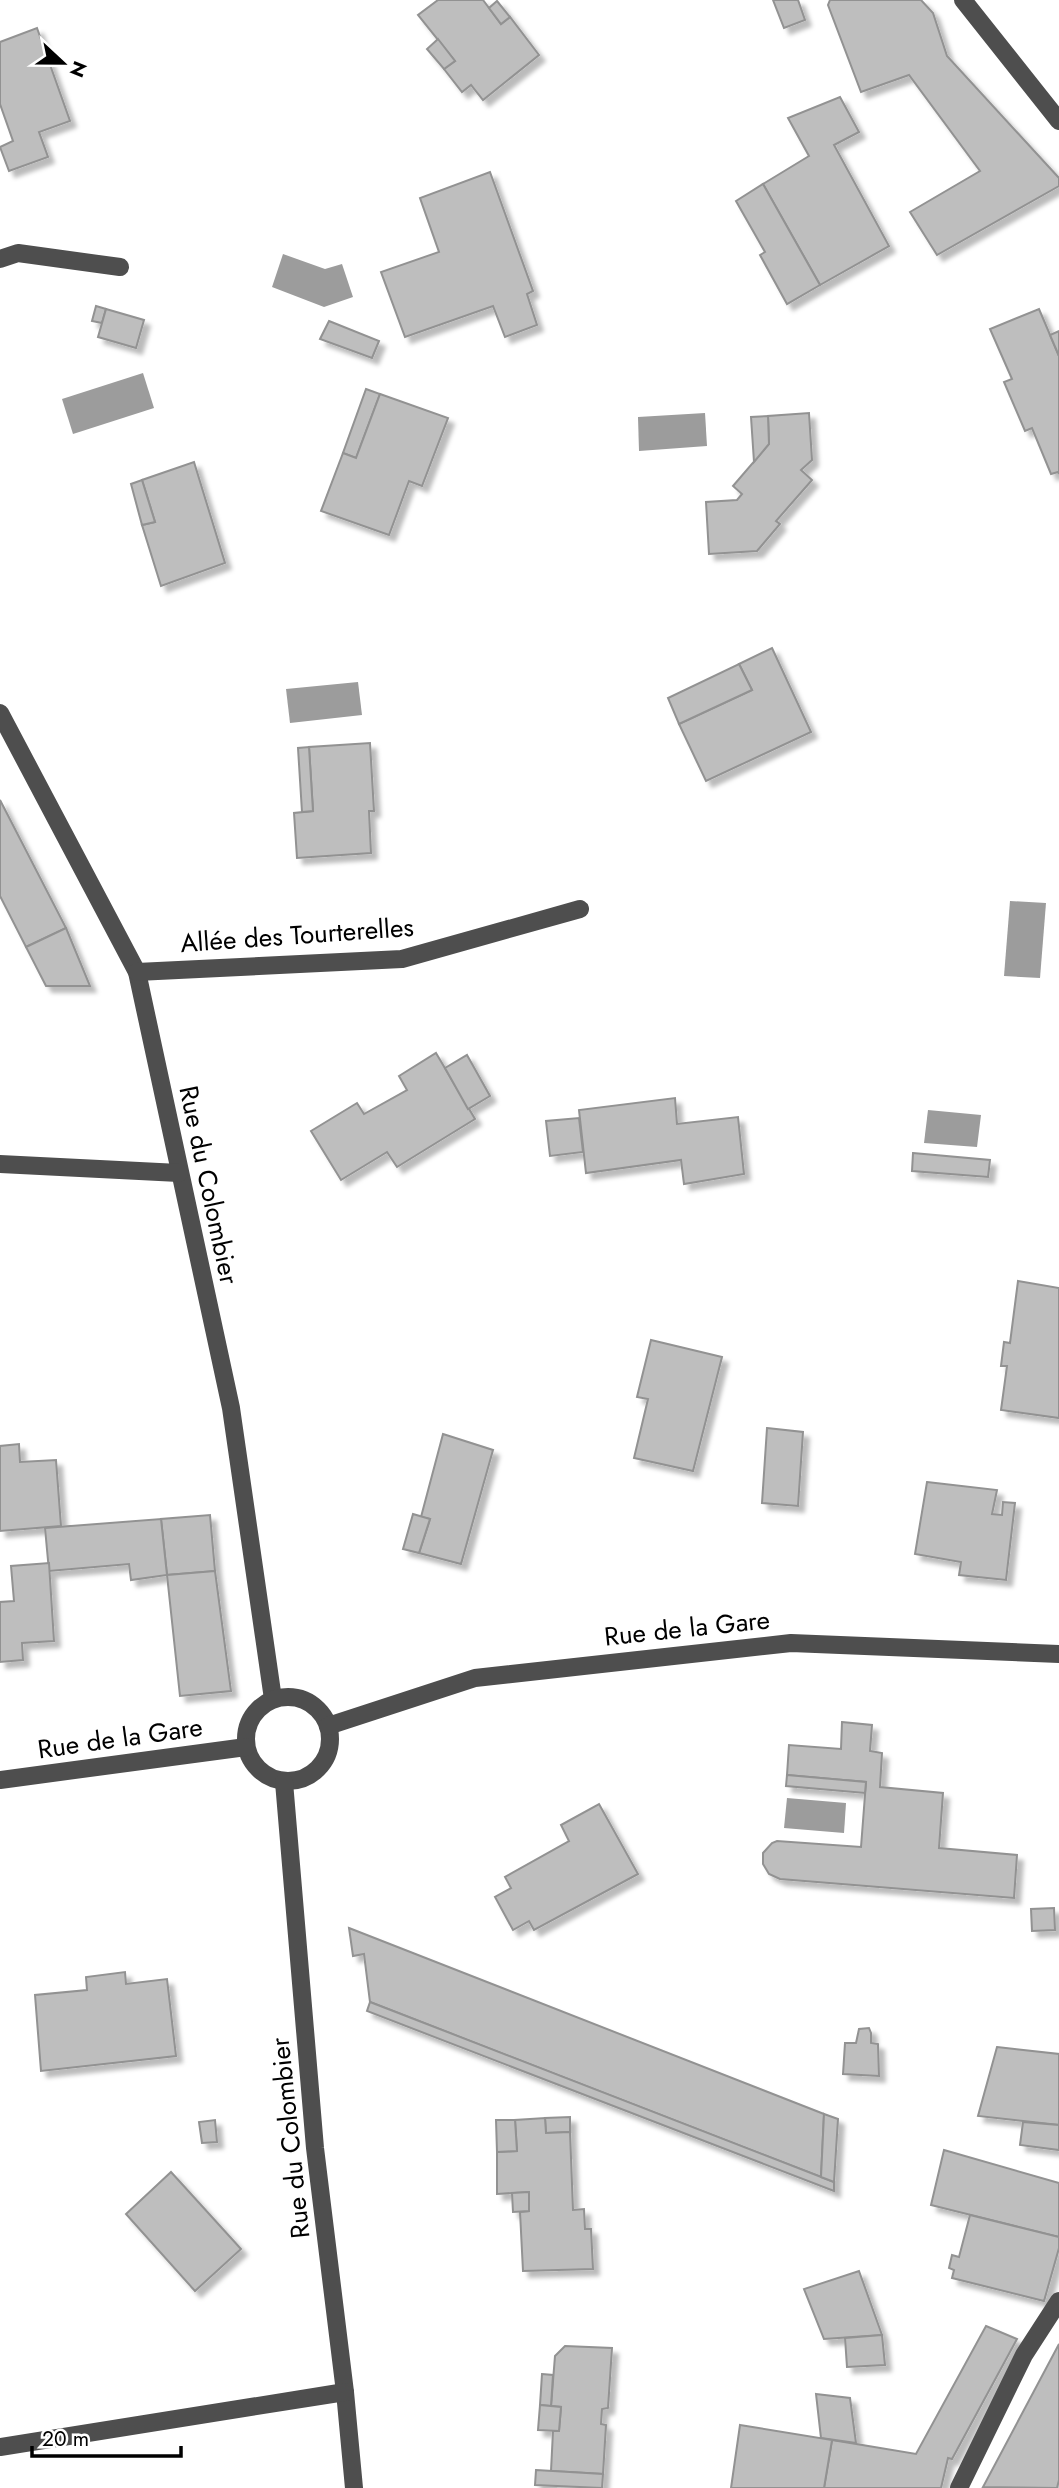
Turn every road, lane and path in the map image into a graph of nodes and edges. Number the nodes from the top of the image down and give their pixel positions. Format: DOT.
graph roads {
  1 [pos="963,0"];
  2 [pos="1059,121"];
  3 [pos="0,259"];
  4 [pos="120,267"];
  5 [pos="0,713"];
  6 [pos="580,909"];
  7 [pos="137,972"];
  8 [pos="0,1164"];
  9 [pos="180,1173"];
  10 [pos="1059,1654"];
  11 [pos="273,1699"];
  12 [pos="328,1726"];
  13 [pos="246,1747"];
  14 [pos="0,1780"];
  15 [pos="284,1782"];
  16 [pos="1059,2301"];
  17 [pos="345,2392"];
  18 [pos="0,2447"];
  19 [pos="354,2488"];
  20 [pos="958,2488"];
  1 -- 2 [label="street"];
  3 -- 4 [label="street"];
  5 -- 7 [label="street, Rue du Colombier"];
  6 -- 7 [label="street, Allée des Tourterelles"];
  7 -- 9 [label="street, Rue du Colombier"];
  8 -- 9 [label="street"];
  9 -- 11 [label="street, Rue du Colombier"];
  10 -- 12 [label="street, Rue de la Gare"];
  11 -- 12 [label="street"];
  11 -- 13 [label="street"];
  12 -- 15 [label="street"];
  13 -- 14 [label="street, Rue de la Gare"];
  13 -- 15 [label="street"];
  15 -- 17 [label="street, Rue du Colombier"];
  16 -- 20 [label="street"];
  17 -- 18 [label="street"];
  17 -- 19 [label="street, Rue du Colombier"];
}
